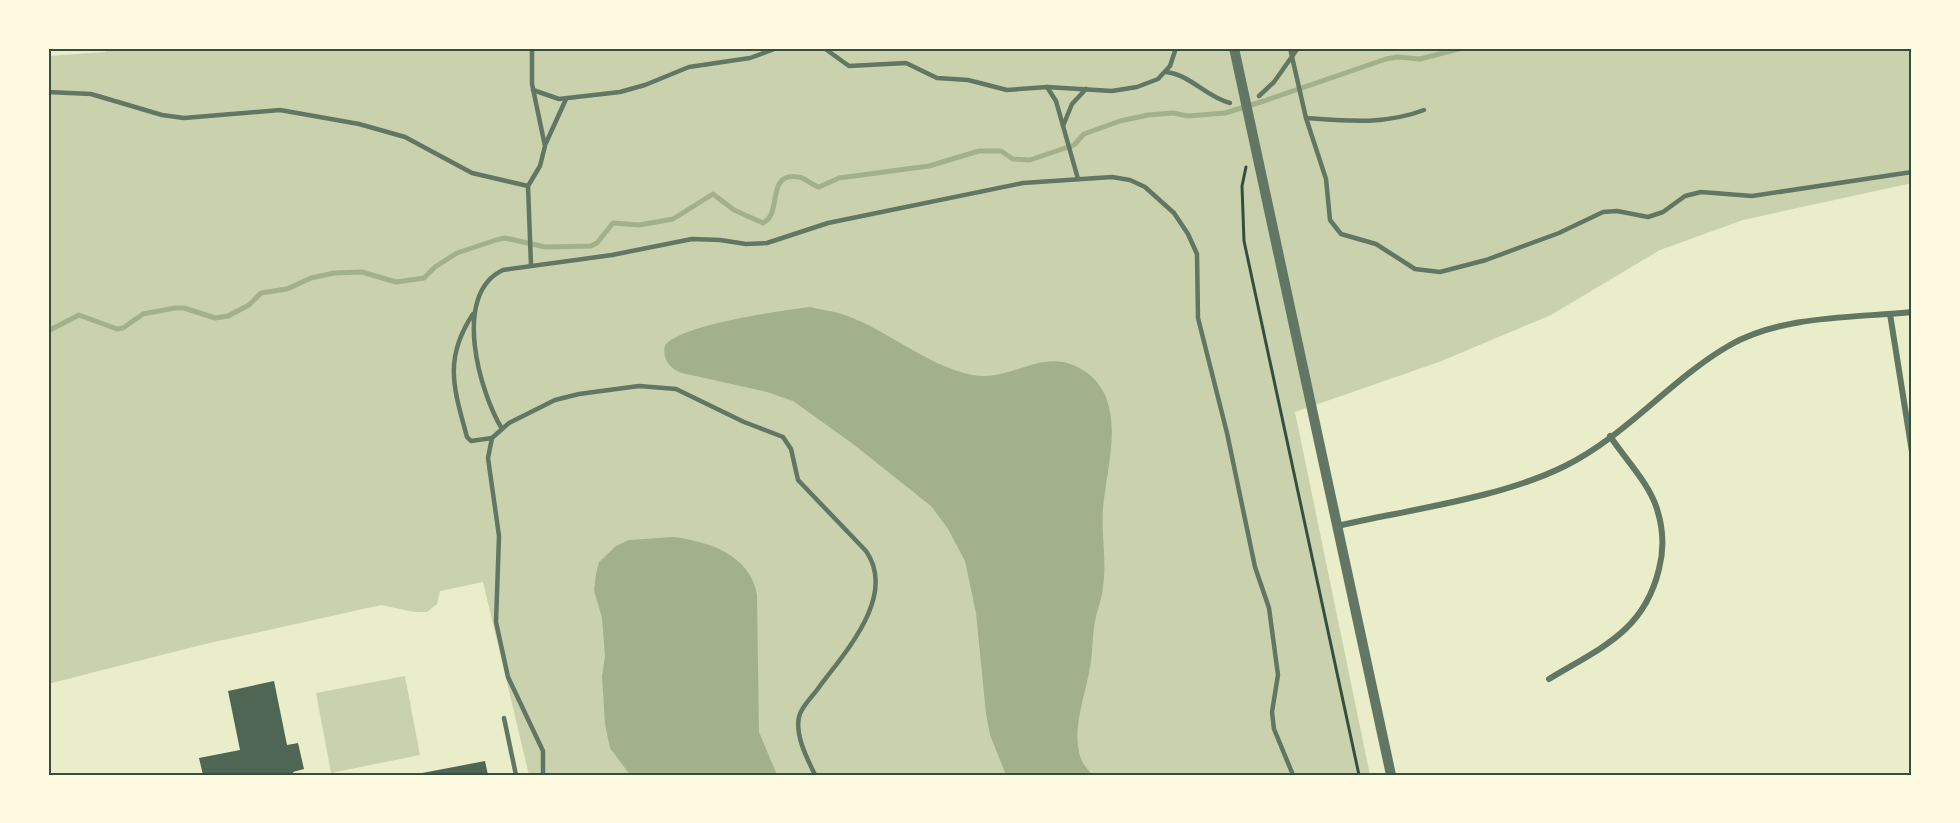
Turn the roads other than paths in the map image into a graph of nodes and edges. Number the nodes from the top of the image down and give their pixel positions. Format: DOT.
graph roads {
  1 [pos="532,48"];
  2 [pos="777,48"];
  3 [pos="824,48"];
  4 [pos="1176,48"];
  5 [pos="1234,48"];
  6 [pos="1290,48"];
  7 [pos="1298,48"];
  8 [pos="1292,56"];
  9 [pos="1166,72"];
  10 [pos="1047,87"];
  11 [pos="1086,89"];
  12 [pos="533,90"];
  13 [pos="48,92"];
  14 [pos="1259,96"];
  15 [pos="566,99"];
  16 [pos="1230,103"];
  17 [pos="1424,110"];
  18 [pos="1306,118"];
  19 [pos="1063,126"];
  20 [pos="545,146"];
  21 [pos="1912,172"];
  22 [pos="1078,179"];
  23 [pos="528,186"];
  24 [pos="531,264"];
  25 [pos="476,309"];
  26 [pos="1912,312"];
  27 [pos="1890,314"];
  28 [pos="502,429"];
  29 [pos="1610,436"];
  30 [pos="492,438"];
  31 [pos="1912,452"];
  32 [pos="1337,526"];
  33 [pos="1549,679"];
  34 [pos="504,718"];
  35 [pos="516,775"];
  36 [pos="543,775"];
  37 [pos="814,775"];
  38 [pos="1293,775"];
  39 [pos="1391,775"];
  1 -- 12 [label="lane"];
  2 -- 15 [label="lane"];
  3 -- 10 [label="lane"];
  4 -- 9 [label="lane"];
  5 -- 32 [label="street"];
  6 -- 8 [label="lane"];
  7 -- 8 [label="lane"];
  8 -- 14 [label="lane"];
  8 -- 18 [label="lane"];
  9 -- 11 [label="lane"];
  9 -- 16 [label="lane"];
  10 -- 11 [label="lane"];
  10 -- 19 [label="lane"];
  11 -- 19 [label="lane"];
  12 -- 15 [label="lane"];
  12 -- 20 [label="lane"];
  13 -- 23 [label="lane"];
  15 -- 20 [label="lane"];
  17 -- 18 [label="lane"];
  18 -- 21 [label="lane"];
  19 -- 22 [label="lane"];
  20 -- 23 [label="lane"];
  22 -- 24 [label="lane"];
  22 -- 38 [label="lane"];
  23 -- 24 [label="lane"];
  24 -- 25 [label="lane"];
  25 -- 28 [label="lane"];
  25 -- 30 [label="lane"];
  26 -- 27 [label="street"];
  27 -- 29 [label="street"];
  27 -- 31 [label="street"];
  28 -- 30 [label="lane"];
  28 -- 37 [label="lane"];
  29 -- 32 [label="street"];
  29 -- 33 [label="street"];
  30 -- 36 [label="lane"];
  32 -- 39 [label="street"];
  34 -- 35 [label="lane"];
}
